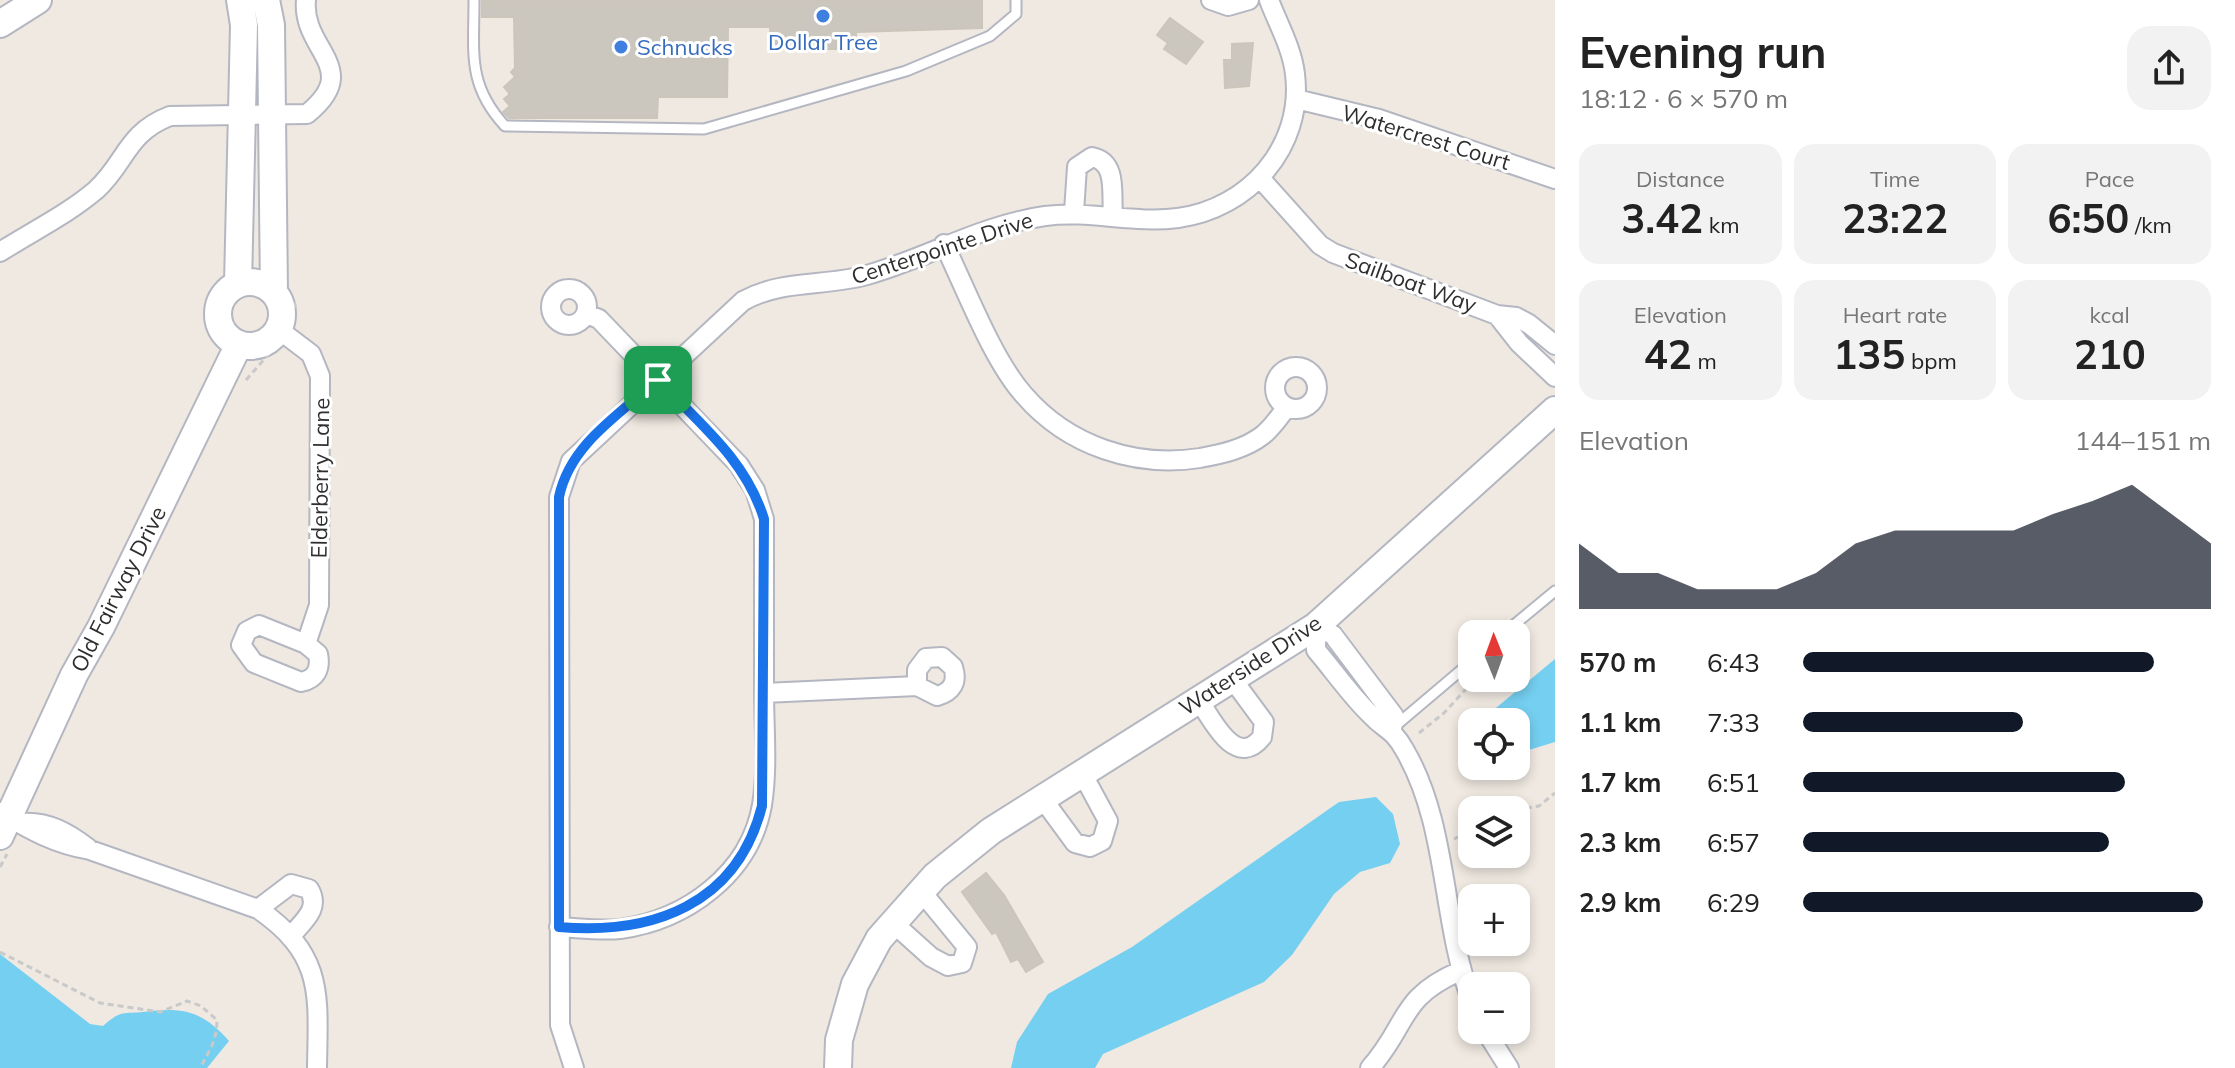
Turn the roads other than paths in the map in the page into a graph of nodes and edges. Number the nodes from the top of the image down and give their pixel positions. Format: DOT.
graph roads {
  1 [pos="38,0"];
  2 [pos="240,0"];
  3 [pos="266,0"];
  4 [pos="306,0"];
  5 [pos="474,0"];
  6 [pos="1016,0"];
  7 [pos="1211,0"];
  8 [pos="1249,0"];
  9 [pos="1269,0"];
  10 [pos="0,24"];
  11 [pos="1296,99"];
  12 [pos="243,112"];
  13 [pos="271,114"];
  14 [pos="1554,175"];
  15 [pos="1260,178"];
  16 [pos="1074,212"];
  17 [pos="1113,215"];
  18 [pos="944,244"];
  19 [pos="0,252"];
  20 [pos="238,284"];
  21 [pos="274,293"];
  22 [pos="587,314"];
  23 [pos="1497,315"];
  24 [pos="278,329"];
  25 [pos="239,344"];
  26 [pos="1555,345"];
  27 [pos="1555,377"];
  28 [pos="658,380"];
  29 [pos="1287,407"];
  30 [pos="1555,410"];
  31 [pos="1555,591"];
  32 [pos="1520,620"];
  33 [pos="1316,626"];
  34 [pos="306,644"];
  35 [pos="1458,673"];
  36 [pos="1233,680"];
  37 [pos="917,686"];
  38 [pos="764,693"];
  39 [pos="1199,700"];
  40 [pos="1392,729"];
  41 [pos="1082,773"];
  42 [pos="1042,798"];
  43 [pos="6,821"];
  44 [pos="921,891"];
  45 [pos="258,909"];
  46 [pos="892,922"];
  47 [pos="559,927"];
  48 [pos="291,936"];
  49 [pos="1460,971"];
  50 [pos="1494,1044"];
  51 [pos="317,1068"];
  52 [pos="574,1068"];
  53 [pos="838,1068"];
  54 [pos="1370,1068"];
  55 [pos="1509,1068"];
  1 -- 10 [label="street"];
  2 -- 12 [label="street"];
  3 -- 13 [label="street"];
  4 -- 13 [label="street"];
  5 -- 6 [label="lane"];
  7 -- 8 [label="street"];
  9 -- 11 [label="street, Centerpointe Drive"];
  11 -- 14 [label="street, Watercrest Court"];
  11 -- 15 [label="street, Centerpointe Drive"];
  12 -- 13 [label="street"];
  12 -- 19 [label="street"];
  12 -- 20 [label="street"];
  13 -- 21 [label="street"];
  15 -- 17 [label="street, Centerpointe Drive"];
  15 -- 23 [label="street, Sailboat Way"];
  16 -- 17 [label="street, Centerpointe Drive"];
  16 -- 17 [label="street"];
  16 -- 18 [label="street, Centerpointe Drive"];
  18 -- 28 [label="street, Centerpointe Drive"];
  18 -- 29 [label="street"];
  20 -- 21 [label="street"];
  20 -- 25 [label="street"];
  21 -- 24 [label="street"];
  22 -- 28 [label="street"];
  23 -- 26 [label="street, Sailboat Way"];
  23 -- 27 [label="street, Sailboat Way"];
  24 -- 25 [label="street"];
  24 -- 34 [label="street, Elderberry Lane"];
  25 -- 43 [label="street, Old Fairway Drive"];
  28 -- 38 [label="street"];
  28 -- 47 [label="street, Centerpointe Drive"];
  30 -- 33 [label="street, Waterside Drive"];
  31 -- 32 [label="lane"];
  33 -- 36 [label="street, Waterside Drive"];
  33 -- 40 [label="street"];
  35 -- 40 [label="lane"];
  36 -- 39 [label="street, Waterside Drive"];
  36 -- 39 [label="street"];
  37 -- 38 [label="street"];
  38 -- 47 [label="street"];
  39 -- 41 [label="street, Waterside Drive"];
  40 -- 49 [label="street"];
  41 -- 42 [label="street, Waterside Drive"];
  41 -- 42 [label="street"];
  42 -- 44 [label="street, Waterside Drive"];
  43 -- 45 [label="street"];
  44 -- 46 [label="street, Waterside Drive"];
  44 -- 46 [label="street"];
  45 -- 48 [label="street"];
  45 -- 48 [label="street"];
  46 -- 53 [label="street, Waterside Drive"];
  47 -- 52 [label="street, Centerpointe Drive"];
  48 -- 51 [label="street"];
  49 -- 54 [label="street"];
  50 -- 55 [label="street"];
}
